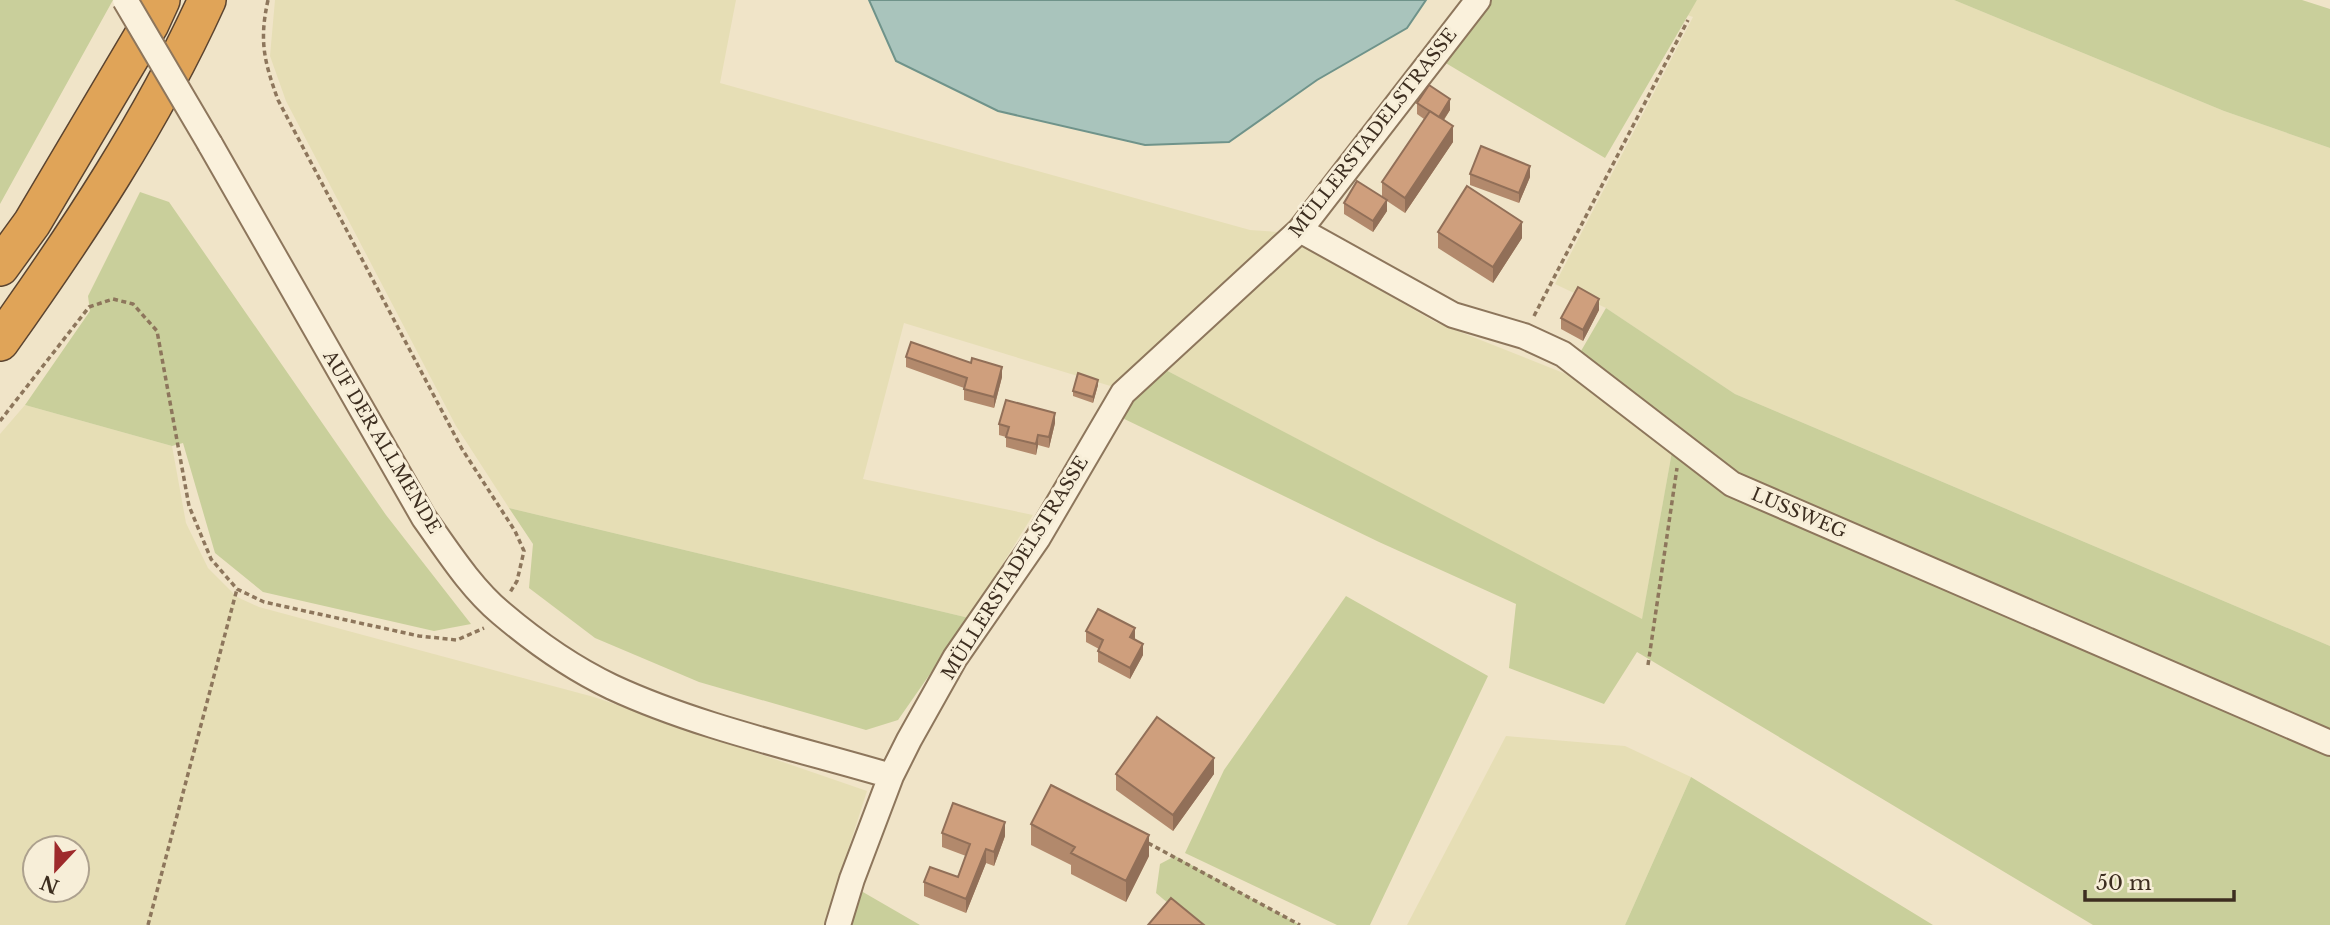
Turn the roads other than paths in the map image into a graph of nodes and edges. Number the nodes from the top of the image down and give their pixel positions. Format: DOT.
graph roads {
  1 [pos="125,0"];
  2 [pos="161,0"];
  3 [pos="207,0"];
  4 [pos="1478,0"];
  5 [pos="1300,230"];
  6 [pos="0,267"];
  7 [pos="0,342"];
  8 [pos="2330,743"];
  9 [pos="891,776"];
  10 [pos="838,925"];
  1 -- 9 [label="street, AUF DER ALLMENDE, bridge"];
  2 -- 6 [label="highway"];
  3 -- 7 [label="highway"];
  4 -- 5 [label="street, MÜLLERSTADELSTRASSE"];
  5 -- 8 [label="street, LUSSWEG"];
  5 -- 9 [label="street, MÜLLERSTADELSTRASSE"];
  9 -- 10 [label="street, MÜLLERSTADELSTRASSE"];
}
